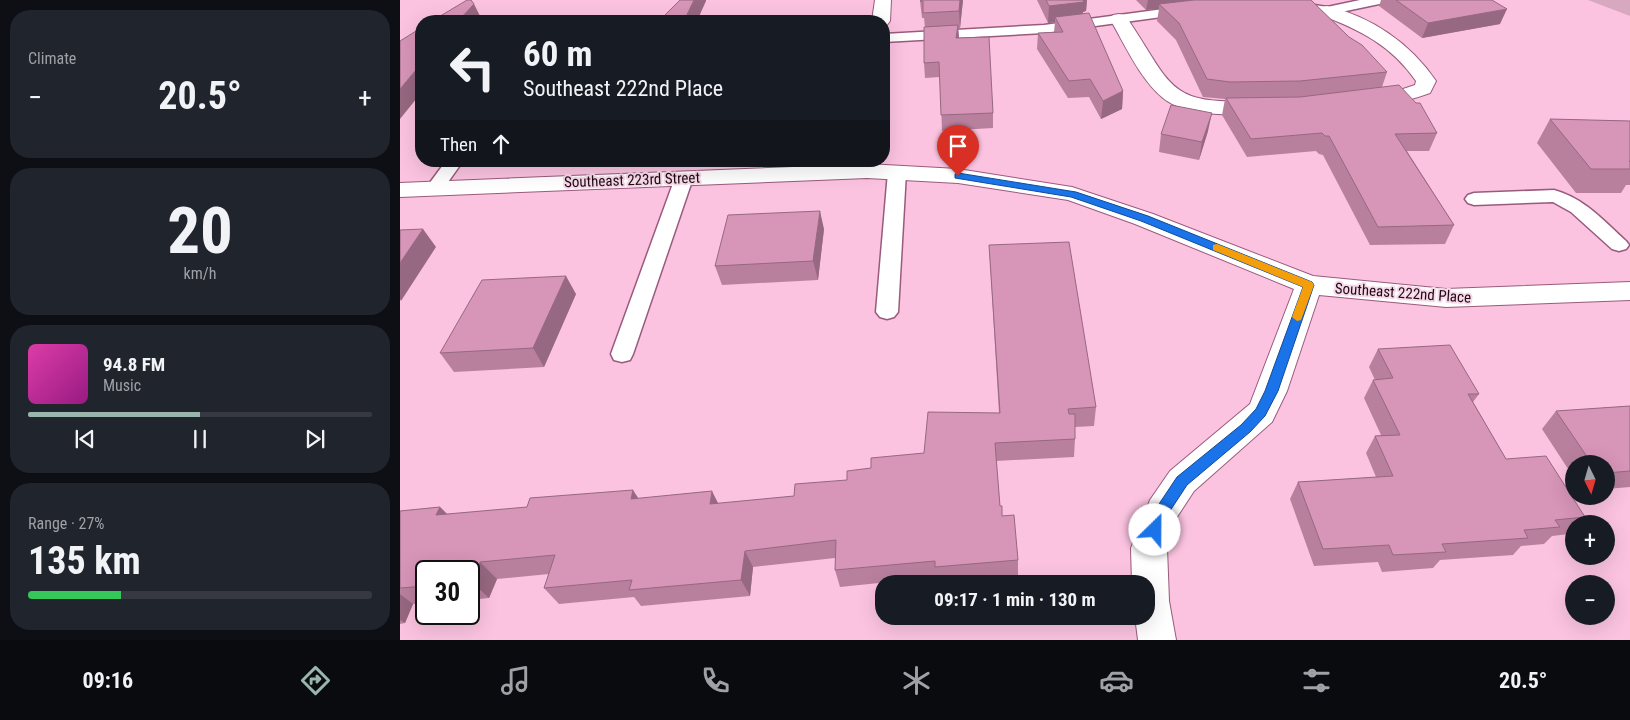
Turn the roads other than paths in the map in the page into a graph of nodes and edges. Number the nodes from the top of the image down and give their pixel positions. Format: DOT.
graph roads {
  1 [pos="883,0"];
  2 [pos="1379,0"];
  3 [pos="1297,6"];
  4 [pos="1202,8"];
  5 [pos="1327,11"];
  6 [pos="882,15"];
  7 [pos="1119,19"];
  8 [pos="890,38"];
  9 [pos="1356,100"];
  10 [pos="1280,105"];
  11 [pos="451,167"];
  12 [pos="853,167"];
  13 [pos="873,167"];
  14 [pos="897,172"];
  15 [pos="684,178"];
  16 [pos="435,188"];
  17 [pos="400,190"];
  18 [pos="1072,194"];
  19 [pos="1474,199"];
  20 [pos="1626,248"];
  21 [pos="1309,285"];
  22 [pos="1630,291"];
  23 [pos="887,312"];
  24 [pos="622,354"];
  25 [pos="1157,640"];
  1 -- 6 [label="street"];
  2 -- 5 [label="lane"];
  3 -- 5 [label="lane"];
  4 -- 7 [label="lane"];
  5 -- 9 [label="street"];
  7 -- 8 [label="lane"];
  7 -- 10 [label="street"];
  11 -- 16 [label="lane"];
  12 -- 15 [label="street, Southeast 223rd Street"];
  13 -- 14 [label="street, Southeast 223rd Street"];
  14 -- 18 [label="street, Southeast 223rd Street"];
  14 -- 23 [label="lane"];
  15 -- 16 [label="street, Southeast 223rd Street"];
  15 -- 24 [label="lane"];
  16 -- 17 [label="street, Southeast 223rd Street"];
  18 -- 21 [label="street, Southeast 222nd Place"];
  19 -- 20 [label="lane"];
  21 -- 22 [label="street, Southeast 222nd Place"];
  21 -- 25 [label="street"];
}
